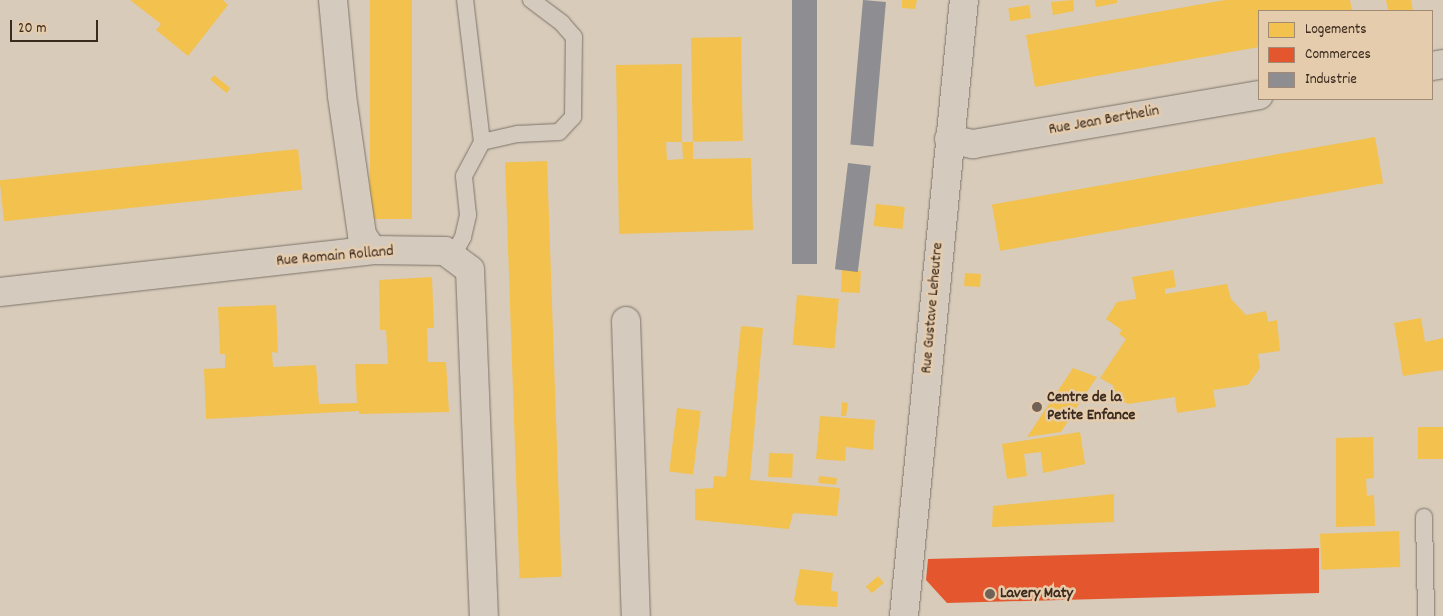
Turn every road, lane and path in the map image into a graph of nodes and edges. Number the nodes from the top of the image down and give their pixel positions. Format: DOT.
graph roads {
  1 [pos="333,0"];
  2 [pos="465,0"];
  3 [pos="531,0"];
  4 [pos="964,0"];
  5 [pos="1258,95"];
  6 [pos="949,139"];
  7 [pos="482,142"];
  8 [pos="372,250"];
  9 [pos="452,257"];
  10 [pos="0,292"];
  11 [pos="626,321"];
  12 [pos="1424,517"];
  13 [pos="484,616"];
  14 [pos="636,616"];
  15 [pos="904,616"];
  16 [pos="1426,616"];
  1 -- 8 [label="street"];
  2 -- 7 [label="lane"];
  3 -- 7 [label="lane"];
  4 -- 6 [label="street, Rue Gustave Leheutre"];
  5 -- 6 [label="street, Rue Jean Berthelin"];
  6 -- 15 [label="street, Rue Gustave Leheutre"];
  7 -- 9 [label="lane"];
  8 -- 9 [label="street, Rue Romain Rolland"];
  8 -- 10 [label="street, Rue Romain Rolland"];
  9 -- 13 [label="street, Rue Romain Rolland"];
  11 -- 14 [label="street"];
  12 -- 16 [label="lane"];
}
